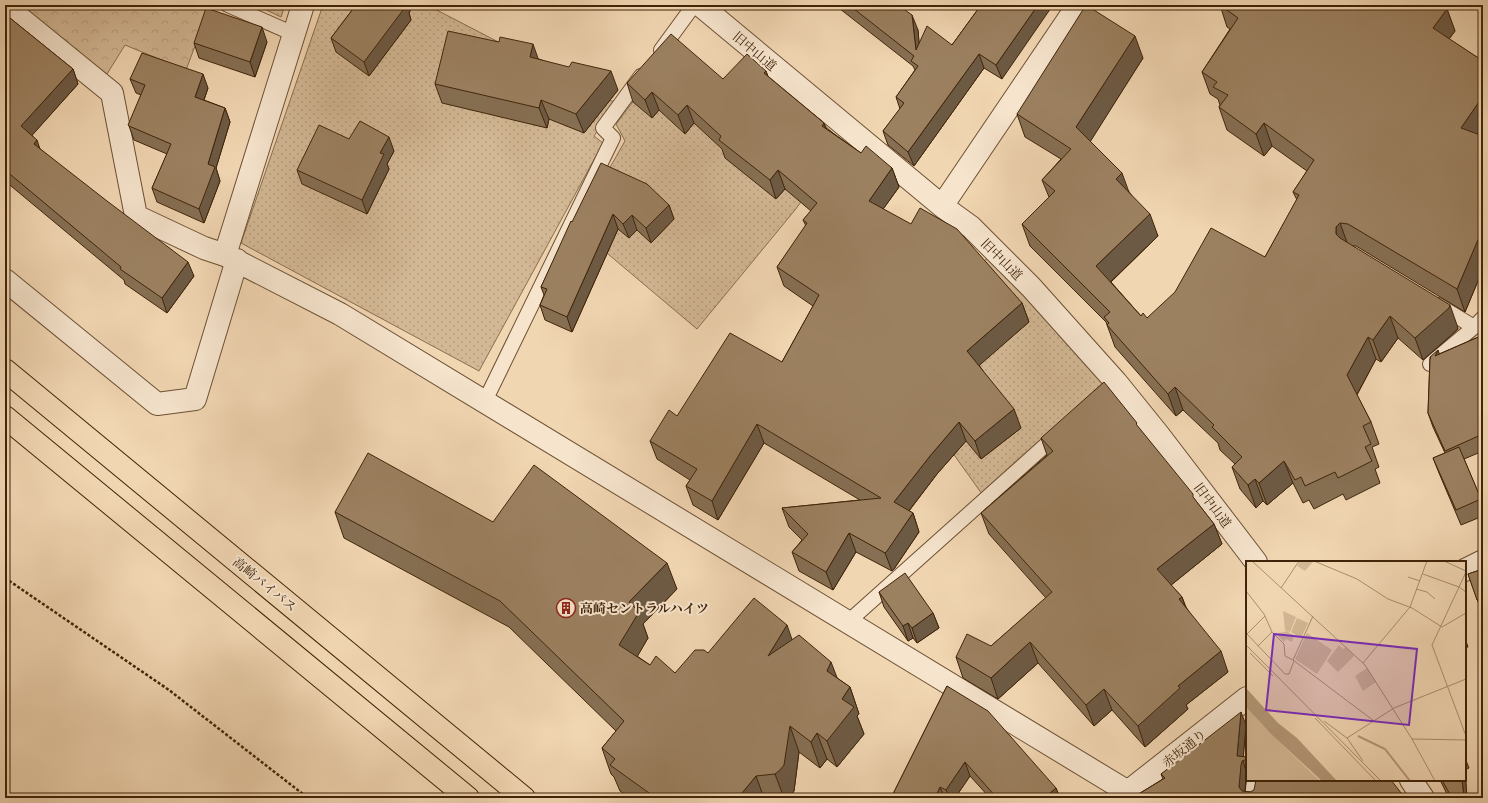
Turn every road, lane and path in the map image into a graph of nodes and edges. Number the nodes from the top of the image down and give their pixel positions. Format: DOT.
graph roads {
  1 [pos="228,5"];
  2 [pos="303,5"];
  3 [pos="694,5"];
  4 [pos="700,5"];
  5 [pos="1078,5"];
  6 [pos="5,6"];
  7 [pos="294,34"];
  8 [pos="942,206"];
  9 [pos="231,258"];
  10 [pos="5,280"];
  11 [pos="1426,298"];
  12 [pos="1478,322"];
  13 [pos="1430,364"];
  14 [pos="5,370"];
  15 [pos="485,401"];
  16 [pos="5,417"];
  17 [pos="1070,424"];
  18 [pos="1255,561"];
  19 [pos="1483,561"];
  20 [pos="1466,570"];
  21 [pos="5,578"];
  22 [pos="848,622"];
  23 [pos="1246,699"];
  24 [pos="1254,781"];
  25 [pos="1412,781"];
  26 [pos="1124,795"];
  27 [pos="308,798"];
  28 [pos="468,798"];
  29 [pos="524,798"];
  30 [pos="1252,798"];
  31 [pos="1423,798"];
  1 -- 7 [label="lane"];
  2 -- 7 [label="street"];
  3 -- 15 [label="lane"];
  4 -- 8 [label="street, 旧中山道"];
  5 -- 8 [label="street"];
  6 -- 9 [label="street"];
  7 -- 9 [label="street"];
  8 -- 18 [label="street, 旧中山道"];
  9 -- 10 [label="street"];
  9 -- 15 [label="street"];
  11 -- 12 [label="lane"];
  12 -- 13 [label="lane"];
  14 -- 29 [label="highway, 高崎バイパス"];
  15 -- 22 [label="street"];
  16 -- 28 [label="highway"];
  17 -- 22 [label="lane"];
  19 -- 20 [label="street"];
  21 -- 27 [label="path"];
  22 -- 26 [label="street"];
  23 -- 26 [label="street, 赤坂通り"];
  24 -- 30 [label="lane"];
  25 -- 31 [label="street"];
}
